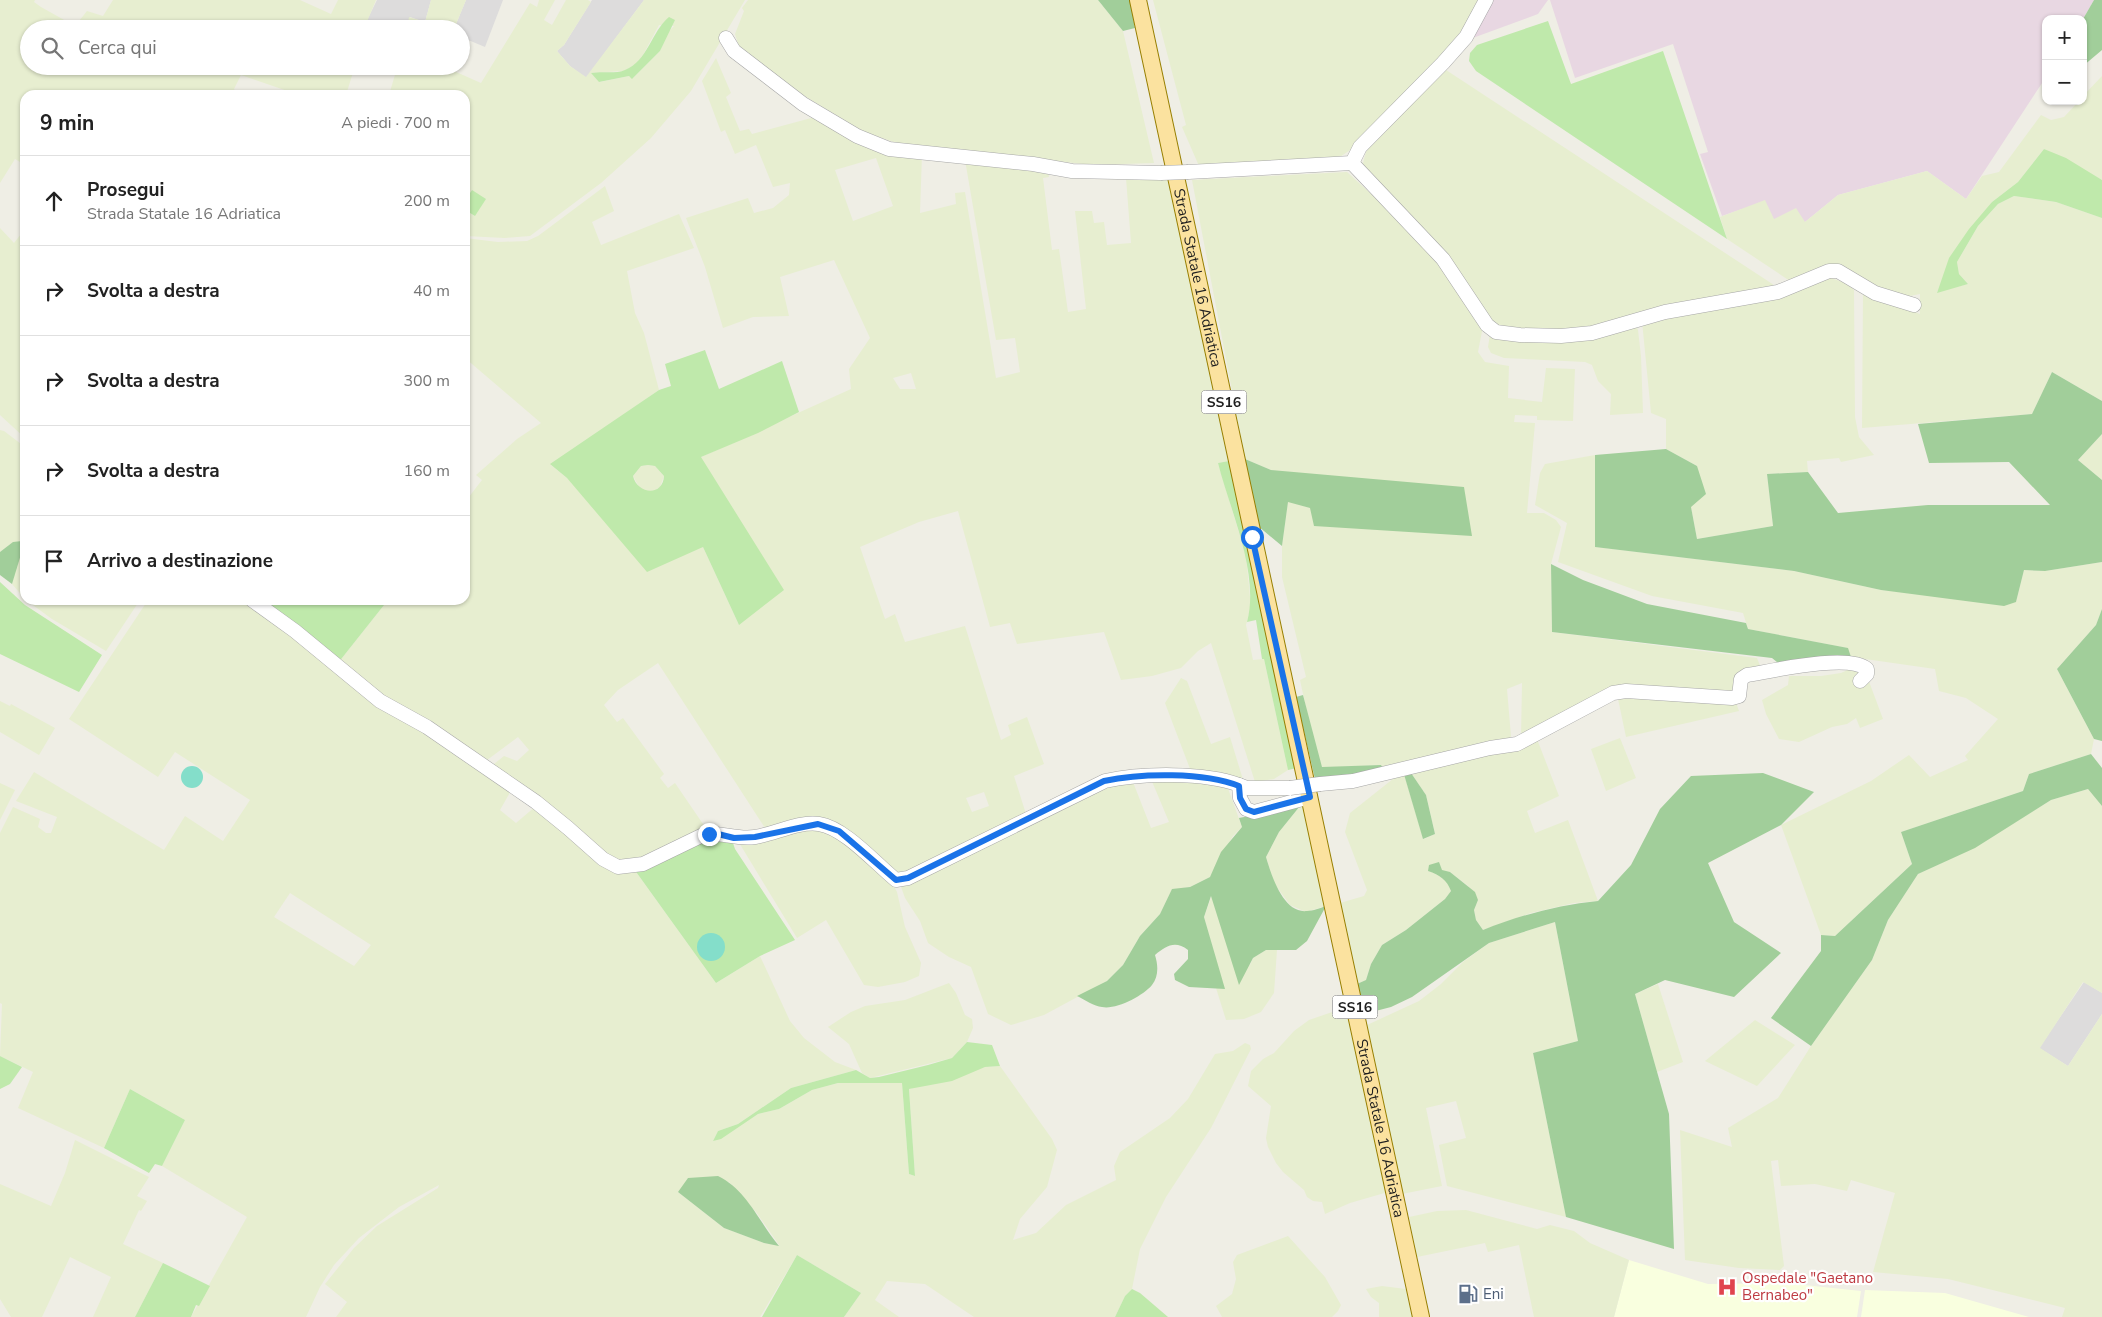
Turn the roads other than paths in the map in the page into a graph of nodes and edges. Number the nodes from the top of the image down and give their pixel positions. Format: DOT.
graph roads {
  1 [pos="1138,0"];
  2 [pos="1486,0"];
  3 [pos="726,38"];
  4 [pos="1352,163"];
  5 [pos="1914,305"];
  6 [pos="259,605"];
  7 [pos="1860,681"];
  8 [pos="1239,786"];
  9 [pos="1314,795"];
  10 [pos="1421,1317"];
  1 -- 9 [label="main road, Strada Statale 16 Adriatica / SS16"];
  2 -- 4 [label="street"];
  3 -- 4 [label="street, bridge"];
  4 -- 5 [label="street"];
  6 -- 8 [label="street"];
  7 -- 9 [label="street"];
  8 -- 9 [label="street, bridge"];
  8 -- 9 [label="street"];
  9 -- 10 [label="main road, Strada Statale 16 Adriatica / SS16"];
}
